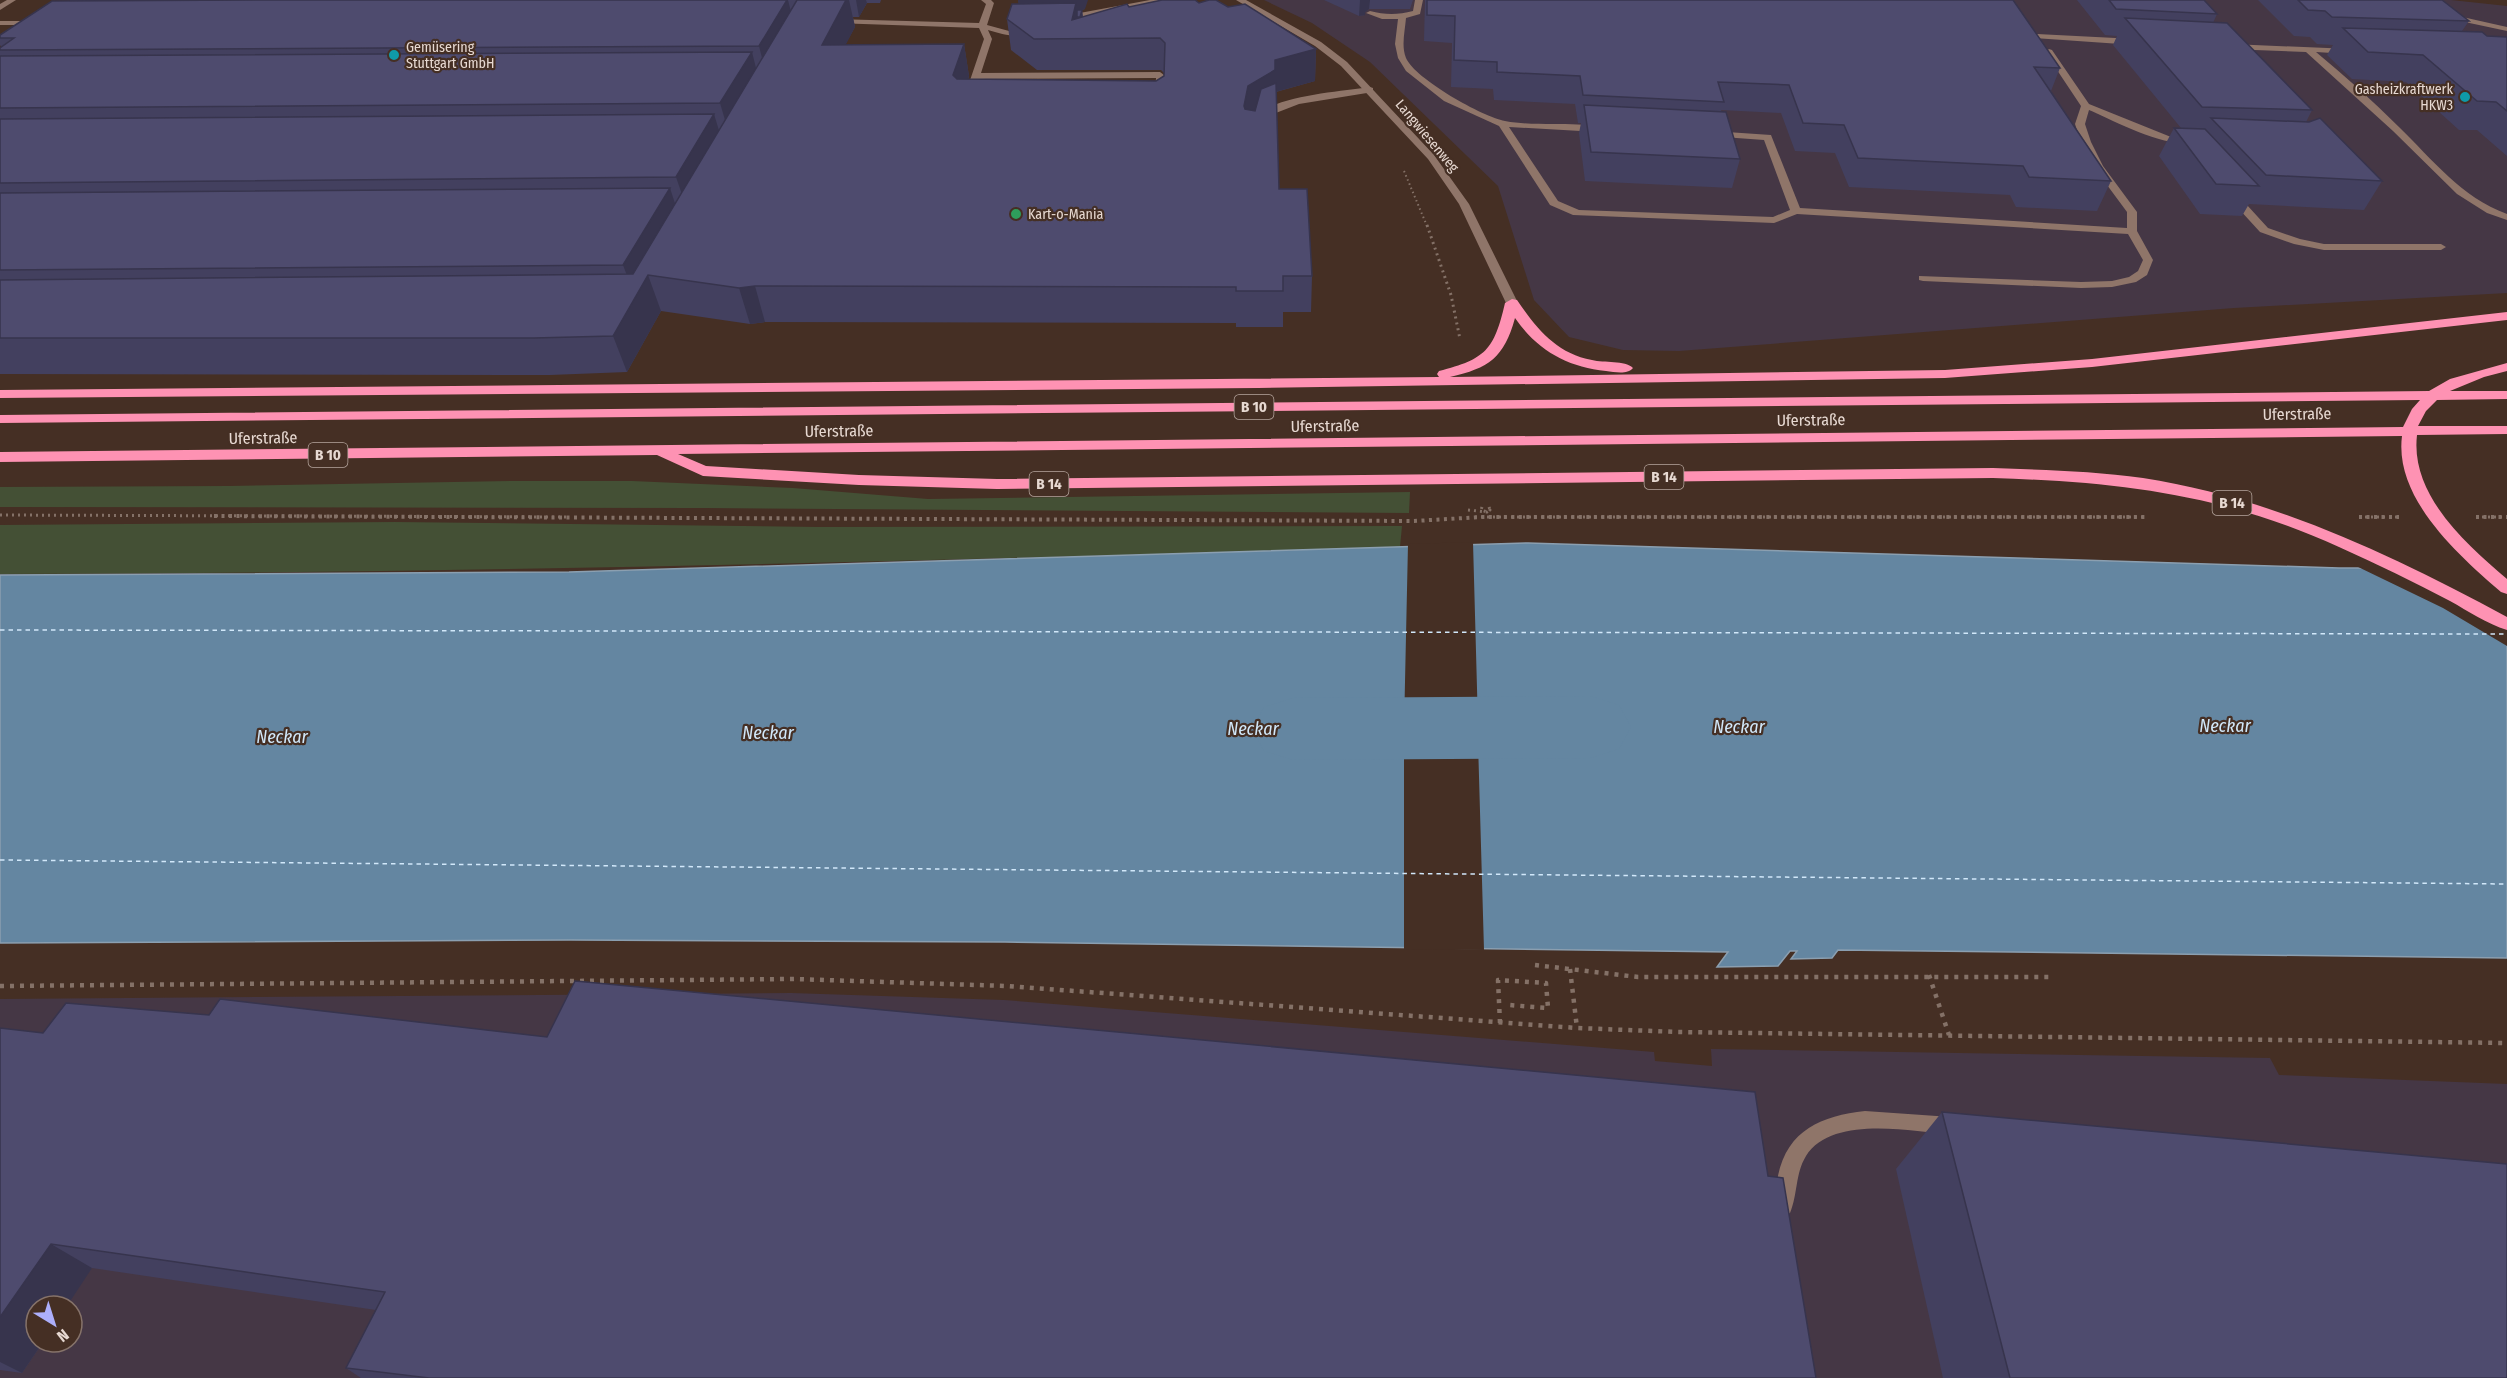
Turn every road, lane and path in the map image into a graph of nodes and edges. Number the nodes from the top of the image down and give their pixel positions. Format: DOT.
graph roads {
  1 [pos="12,0"];
  2 [pos="985,0"];
  3 [pos="1160,0"];
  4 [pos="1240,0"];
  5 [pos="1419,0"];
  6 [pos="0,8"];
  7 [pos="1370,13"];
  8 [pos="2435,13"];
  9 [pos="1244,14"];
  10 [pos="1402,17"];
  11 [pos="1053,18"];
  12 [pos="827,21"];
  13 [pos="1002,22"];
  14 [pos="0,23"];
  15 [pos="1278,23"];
  16 [pos="982,26"];
  17 [pos="2031,27"];
  18 [pos="2507,29"];
  19 [pos="1041,32"];
  20 [pos="34,34"];
  21 [pos="2037,36"];
  22 [pos="2142,42"];
  23 [pos="2224,47"];
  24 [pos="2236,47"];
  25 [pos="2307,49"];
  26 [pos="2354,51"];
  27 [pos="2244,55"];
  28 [pos="975,76"];
  29 [pos="1370,90"];
  30 [pos="2086,106"];
  31 [pos="976,108"];
  32 [pos="1158,109"];
  33 [pos="1502,124"];
  34 [pos="1253,129"];
  35 [pos="1606,129"];
  36 [pos="1699,134"];
  37 [pos="2188,143"];
  38 [pos="1400,163"];
  39 [pos="2227,189"];
  40 [pos="1796,210"];
  41 [pos="2507,217"];
  42 [pos="2132,231"];
  43 [pos="2441,246"];
  44 [pos="1923,278"];
  45 [pos="1512,303"];
  46 [pos="2507,316"];
  47 [pos="1460,340"];
  48 [pos="2507,368"];
  49 [pos="1733,378"];
  50 [pos="1407,382"];
  51 [pos="0,394"];
  52 [pos="2507,395"];
  53 [pos="0,419"];
  54 [pos="2507,430"];
  55 [pos="656,451"];
  56 [pos="0,457"];
  57 [pos="1480,508"];
  58 [pos="1466,510"];
  59 [pos="1487,512"];
  60 [pos="0,515"];
  61 [pos="2150,517"];
  62 [pos="2352,517"];
  63 [pos="2400,517"];
  64 [pos="2471,517"];
  65 [pos="2507,517"];
  66 [pos="1482,518"];
  67 [pos="2507,588"];
  68 [pos="2507,624"];
  69 [pos="1535,965"];
  70 [pos="1570,969"];
  71 [pos="1929,975"];
  72 [pos="2051,977"];
  73 [pos="0,986"];
  74 [pos="1509,1005"];
  75 [pos="1500,1023"];
  76 [pos="1577,1028"];
  77 [pos="1950,1035"];
  78 [pos="2507,1043"];
  79 [pos="1966,1127"];
  80 [pos="1786,1228"];
  1 -- 6 [label="street"];
  2 -- 16 [label="street"];
  3 -- 11 [label="street"];
  4 -- 15 [label="street, Langwiesenweg"];
  5 -- 10 [label="street"];
  7 -- 10 [label="street"];
  8 -- 18 [label="street"];
  9 -- 15 [label="street, Langwiesenweg"];
  10 -- 33 [label="street"];
  12 -- 16 [label="street"];
  13 -- 16 [label="street"];
  14 -- 20 [label="street"];
  15 -- 29 [label="street, Langwiesenweg"];
  16 -- 19 [label="street"];
  16 -- 28 [label="street"];
  17 -- 21 [label="street"];
  21 -- 22 [label="street"];
  21 -- 30 [label="street"];
  23 -- 24 [label="street"];
  24 -- 25 [label="street"];
  24 -- 27 [label="street"];
  25 -- 26 [label="street"];
  25 -- 41 [label="street"];
  28 -- 31 [label="street"];
  28 -- 32 [label="street"];
  29 -- 34 [label="street"];
  29 -- 45 [label="street, Langwiesenweg"];
  30 -- 37 [label="street"];
  30 -- 42 [label="street"];
  33 -- 35 [label="street"];
  33 -- 40 [label="street"];
  36 -- 40 [label="street"];
  38 -- 47 [label="path"];
  39 -- 43 [label="street"];
  40 -- 42 [label="street"];
  42 -- 44 [label="street"];
  45 -- 49 [label="highway"];
  45 -- 50 [label="highway"];
  46 -- 49 [label="highway"];
  48 -- 67 [label="highway"];
  49 -- 50 [label="highway"];
  50 -- 51 [label="highway"];
  52 -- 53 [label="highway, Uferstraße / B 10"];
  54 -- 55 [label="highway, Uferstraße / B 10"];
  55 -- 56 [label="highway, Uferstraße / B 10"];
  55 -- 68 [label="highway, B 14"];
  57 -- 66 [label="path"];
  58 -- 59 [label="path"];
  60 -- 66 [label="path"];
  61 -- 66 [label="path"];
  62 -- 63 [label="path"];
  64 -- 65 [label="path"];
  69 -- 70 [label="path"];
  70 -- 71 [label="path"];
  70 -- 76 [label="path"];
  71 -- 72 [label="path"];
  71 -- 77 [label="path"];
  73 -- 75 [label="path"];
  74 -- 75 [label="path"];
  75 -- 76 [label="path"];
  76 -- 77 [label="path"];
  77 -- 78 [label="path"];
  79 -- 80 [label="street"];
}
